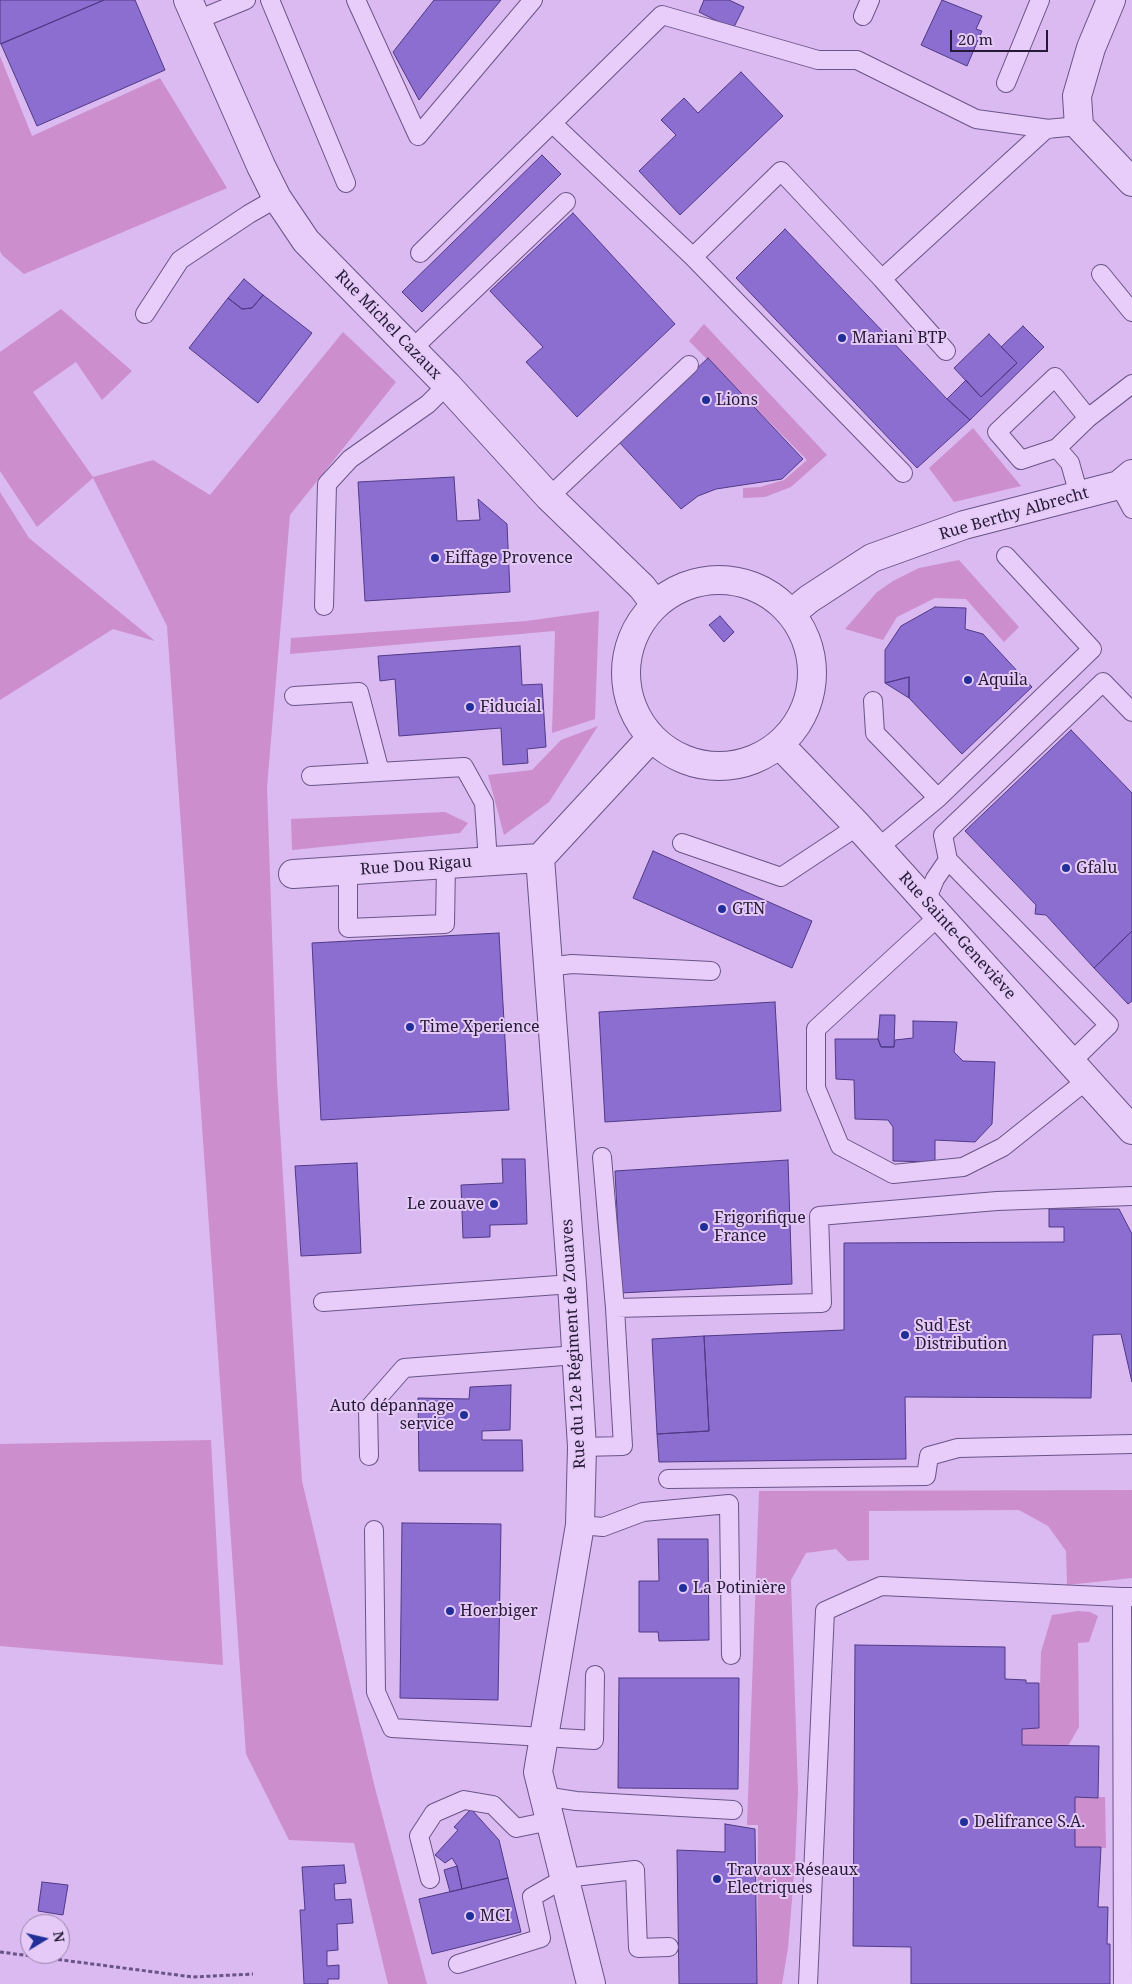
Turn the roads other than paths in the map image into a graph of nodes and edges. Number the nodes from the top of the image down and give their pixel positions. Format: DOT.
graph roads {
  1 [pos="246,0"];
  2 [pos="270,0"];
  3 [pos="356,0"];
  4 [pos="533,0"];
  5 [pos="1040,0"];
  6 [pos="1111,0"];
  7 [pos="193,10"];
  8 [pos="1006,83"];
  9 [pos="552,123"];
  10 [pos="1079,126"];
  11 [pos="1049,129"];
  12 [pos="1132,182"];
  13 [pos="346,183"];
  14 [pos="277,198"];
  15 [pos="566,202"];
  16 [pos="420,253"];
  17 [pos="693,257"];
  18 [pos="1101,274"];
  19 [pos="882,279"];
  20 [pos="1132,312"];
  21 [pos="144,314"];
  22 [pos="411,350"];
  23 [pos="946,351"];
  24 [pos="689,365"];
  25 [pos="1132,384"];
  26 [pos="447,385"];
  27 [pos="1088,418"];
  28 [pos="1057,448"];
  29 [pos="903,473"];
  30 [pos="1125,480"];
  31 [pos="1080,495"];
  32 [pos="549,497"];
  33 [pos="1132,509"];
  34 [pos="1006,556"];
  35 [pos="655,604"];
  36 [pos="324,606"];
  37 [pos="792,613"];
  38 [pos="294,696"];
  39 [pos="873,701"];
  40 [pos="1132,712"];
  41 [pos="651,738"];
  42 [pos="780,745"];
  43 [pos="380,772"];
  44 [pos="311,776"];
  45 [pos="938,798"];
  46 [pos="858,826"];
  47 [pos="682,843"];
  48 [pos="878,848"];
  49 [pos="540,858"];
  50 [pos="948,860"];
  51 [pos="488,861"];
  52 [pos="446,864"];
  53 [pos="348,871"];
  54 [pos="293,874"];
  55 [pos="932,908"];
  56 [pos="548,967"];
  57 [pos="711,971"];
  58 [pos="1079,1071"];
  59 [pos="1132,1130"];
  60 [pos="602,1157"];
  61 [pos="1132,1196"];
  62 [pos="572,1284"];
  63 [pos="323,1302"];
  64 [pos="615,1308"];
  65 [pos="576,1355"];
  66 [pos="1132,1444"];
  67 [pos="582,1447"];
  68 [pos="369,1456"];
  69 [pos="668,1479"];
  70 [pos="580,1525"];
  71 [pos="374,1530"];
  72 [pos="1127,1597"];
  73 [pos="731,1654"];
  74 [pos="595,1675"];
  75 [pos="544,1738"];
  76 [pos="547,1809"];
  77 [pos="733,1810"];
  78 [pos="565,1878"];
  79 [pos="430,1879"];
  80 [pos="669,1948"];
  81 [pos="458,1964"];
  82 [pos="591,1984"];
  83 [pos="808,1984"];
  84 [pos="1124,1984"];
  1 -- 7 [label="lane"];
  2 -- 13 [label="lane"];
  3 -- 4 [label="lane"];
  5 -- 8 [label="lane"];
  6 -- 10 [label="street"];
  7 -- 14 [label="street, Rue Michel Cazaux"];
  9 -- 11 [label="lane"];
  9 -- 16 [label="lane"];
  9 -- 17 [label="lane"];
  10 -- 11 [label="lane"];
  10 -- 12 [label="street"];
  11 -- 19 [label="lane"];
  14 -- 21 [label="lane"];
  14 -- 22 [label="street, Rue Michel Cazaux"];
  15 -- 22 [label="lane"];
  17 -- 19 [label="lane"];
  17 -- 29 [label="lane"];
  18 -- 20 [label="lane"];
  19 -- 23 [label="lane"];
  22 -- 26 [label="street, Rue Michel Cazaux"];
  24 -- 32 [label="lane"];
  25 -- 27 [label="lane"];
  26 -- 32 [label="street, Rue Michel Cazaux"];
  26 -- 36 [label="lane"];
  27 -- 28 [label="lane"];
  27 -- 28 [label="lane"];
  28 -- 31 [label="lane"];
  30 -- 31 [label="street, Rue Berthy Albrecht"];
  30 -- 33 [label="lane"];
  31 -- 37 [label="street, Rue Berthy Albrecht"];
  32 -- 35 [label="street, Rue Michel Cazaux"];
  34 -- 45 [label="lane"];
  35 -- 37 [label="street"];
  35 -- 41 [label="street"];
  37 -- 42 [label="street"];
  38 -- 43 [label="lane"];
  39 -- 45 [label="lane"];
  40 -- 50 [label="lane"];
  41 -- 42 [label="street"];
  41 -- 49 [label="street"];
  42 -- 46 [label="street, Rue Sainte-Geneviève"];
  43 -- 44 [label="lane"];
  43 -- 51 [label="lane"];
  45 -- 48 [label="lane"];
  46 -- 47 [label="lane"];
  46 -- 48 [label="street, Rue Sainte-Geneviève"];
  48 -- 55 [label="street, Rue Sainte-Geneviève"];
  49 -- 51 [label="street, Rue Dou Rigau"];
  49 -- 56 [label="street, Rue du 12e Régiment de Zouaves"];
  50 -- 55 [label="lane"];
  50 -- 58 [label="lane"];
  51 -- 52 [label="street, Rue Dou Rigau"];
  52 -- 53 [label="street, Rue Dou Rigau"];
  52 -- 53 [label="lane"];
  53 -- 54 [label="street, Rue Dou Rigau"];
  55 -- 58 [label="street, Rue Sainte-Geneviève"];
  55 -- 58 [label="lane"];
  56 -- 57 [label="lane"];
  56 -- 62 [label="street, Rue du 12e Régiment de Zouaves"];
  58 -- 59 [label="street, Rue Sainte-Geneviève"];
  60 -- 64 [label="lane"];
  61 -- 64 [label="lane"];
  62 -- 63 [label="lane"];
  62 -- 65 [label="street, Rue du 12e Régiment de Zouaves"];
  64 -- 67 [label="lane"];
  65 -- 67 [label="street, Rue du 12e Régiment de Zouaves"];
  65 -- 68 [label="lane"];
  66 -- 69 [label="lane"];
  67 -- 70 [label="street, Rue du 12e Régiment de Zouaves"];
  70 -- 73 [label="lane"];
  70 -- 75 [label="street, Rue du 12e Régiment de Zouaves"];
  71 -- 75 [label="lane"];
  72 -- 83 [label="lane"];
  72 -- 84 [label="lane"];
  74 -- 75 [label="lane"];
  75 -- 76 [label="street, Rue du 12e Régiment de Zouaves"];
  76 -- 77 [label="lane"];
  76 -- 78 [label="street, Rue du 12e Régiment de Zouaves"];
  76 -- 79 [label="lane"];
  78 -- 80 [label="lane"];
  78 -- 81 [label="lane"];
  78 -- 82 [label="street, Rue du 12e Régiment de Zouaves"];
}
